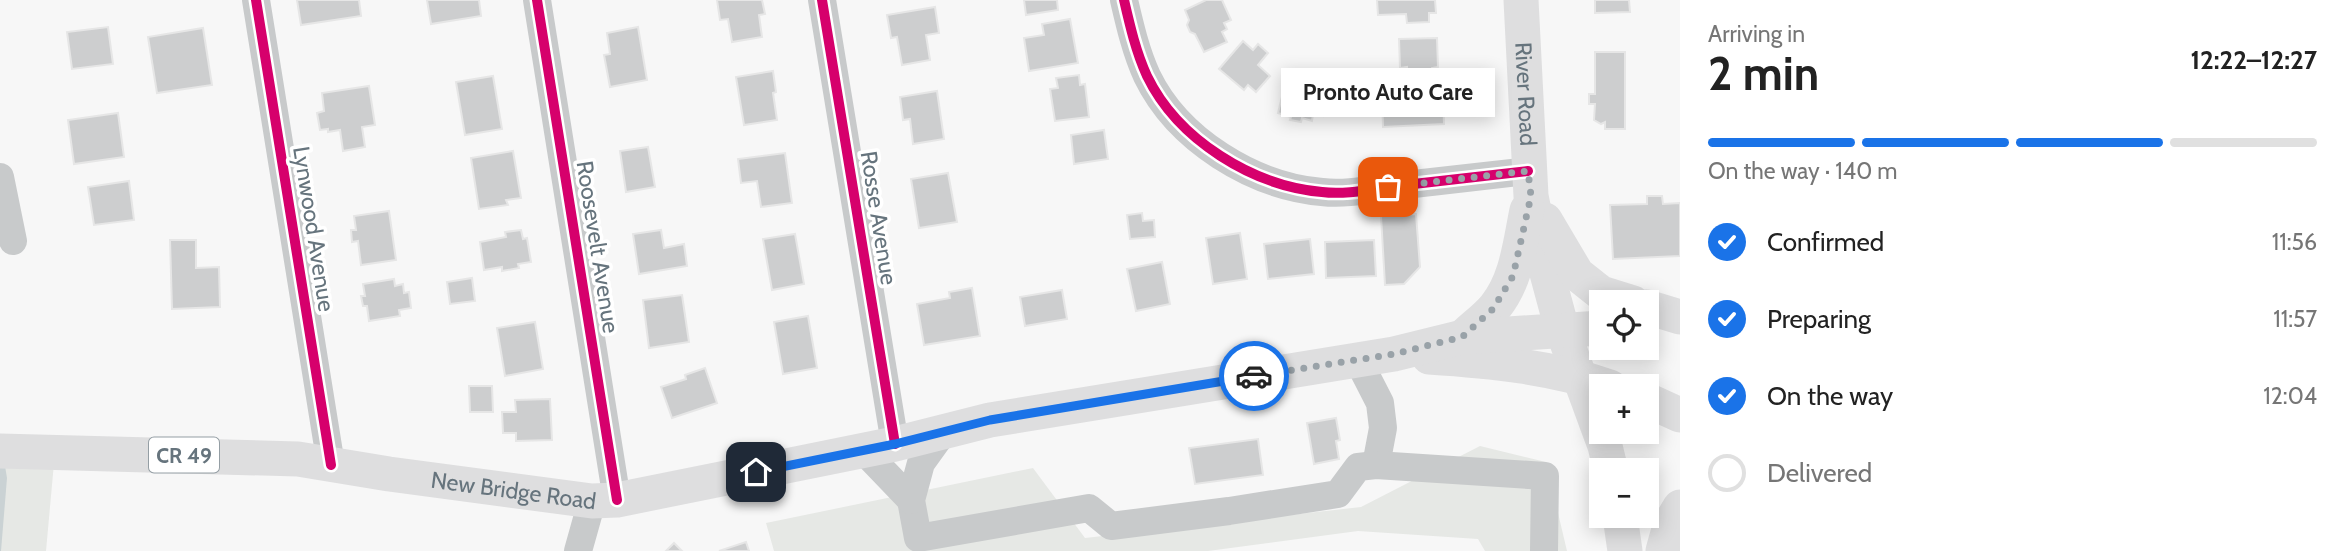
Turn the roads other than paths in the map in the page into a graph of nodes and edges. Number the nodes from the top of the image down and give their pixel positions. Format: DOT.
graph roads {
  1 [pos="256,0"];
  2 [pos="537,0"];
  3 [pos="822,0"];
  4 [pos="1124,0"];
  5 [pos="1521,0"];
  6 [pos="0,177"];
  7 [pos="1530,184"];
  8 [pos="13,241"];
  9 [pos="1597,290"];
  10 [pos="1659,311"];
  11 [pos="1680,317"];
  12 [pos="1680,325"];
  13 [pos="1659,326"];
  14 [pos="1589,328"];
  15 [pos="1562,329"];
  16 [pos="1462,337"];
  17 [pos="1394,354"];
  18 [pos="1358,359"];
  19 [pos="1590,374"];
  20 [pos="1589,380"];
  21 [pos="1659,405"];
  22 [pos="1680,415"];
  23 [pos="944,431"];
  24 [pos="879,447"];
  25 [pos="0,451"];
  26 [pos="331,465"];
  27 [pos="1376,465"];
  28 [pos="911,500"];
  29 [pos="604,501"];
  30 [pos="1680,507"];
  31 [pos="1621,528"];
  32 [pos="578,551"];
  33 [pos="1544,551"];
  34 [pos="1625,551"];
  35 [pos="1663,551"];
  1 -- 26 [label="street, Lynwood Avenue"];
  2 -- 29 [label="street, Roosevelt Avenue"];
  3 -- 24 [label="street, Rosse Avenue"];
  4 -- 7 [label="street"];
  5 -- 7 [label="main road, River Road"];
  6 -- 8 [label="street"];
  7 -- 9 [label="main road"];
  7 -- 15 [label="main road, River Road"];
  7 -- 16 [label="main road"];
  10 -- 11 [label="main road"];
  12 -- 13 [label="main road"];
  14 -- 15 [label="main road, New Bridge Road / CR 49"];
  15 -- 16 [label="main road, New Bridge Road / CR 49"];
  15 -- 19 [label="main road, River Road"];
  16 -- 17 [label="main road, New Bridge Road / CR 49"];
  17 -- 18 [label="main road, New Bridge Road / CR 49"];
  17 -- 20 [label="main road, CR 49"];
  18 -- 23 [label="main road, New Bridge Road / CR 49"];
  18 -- 27 [label="street"];
  21 -- 22 [label="main road"];
  23 -- 24 [label="main road, New Bridge Road / CR 49"];
  23 -- 28 [label="street"];
  24 -- 28 [label="street"];
  24 -- 29 [label="main road, New Bridge Road / CR 49"];
  25 -- 26 [label="main road, New Bridge Road / CR 49"];
  26 -- 29 [label="main road, New Bridge Road / CR 49"];
  27 -- 28 [label="street"];
  27 -- 33 [label="street"];
  29 -- 32 [label="street"];
  30 -- 35 [label="main road"];
  31 -- 34 [label="main road"];
}
